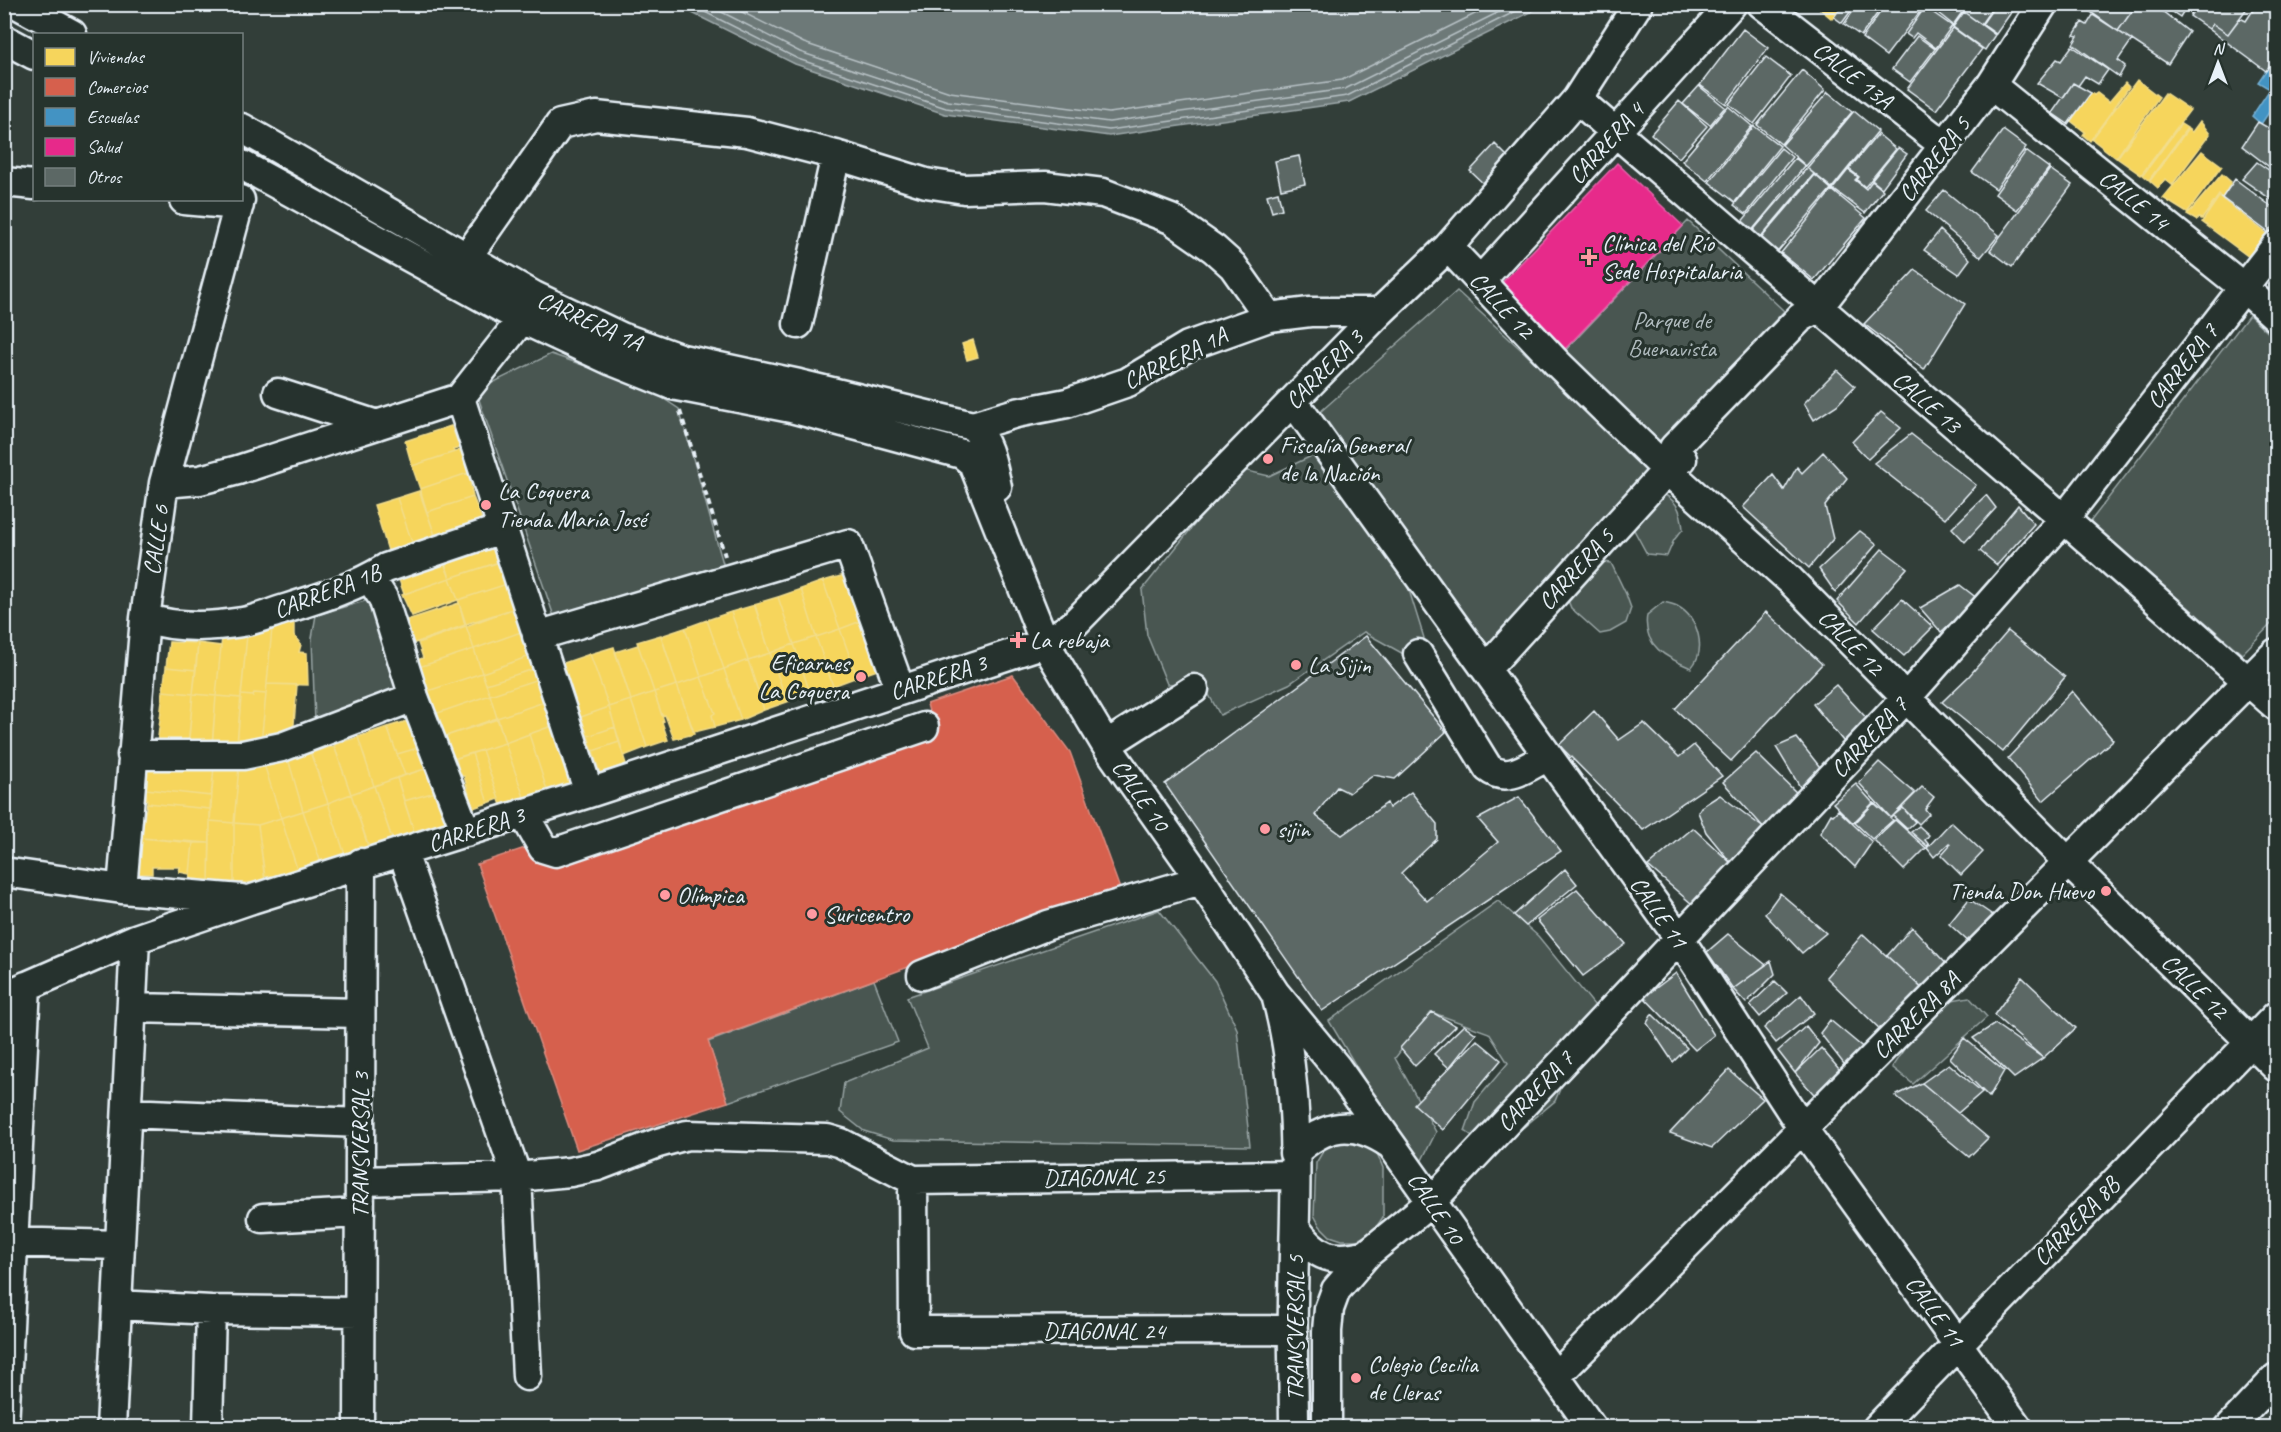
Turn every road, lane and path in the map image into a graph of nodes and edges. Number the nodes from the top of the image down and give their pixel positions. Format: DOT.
graph roads {
  1 [pos="17,4"];
  2 [pos="1638,4"];
  3 [pos="1732,4"];
  4 [pos="1762,4"];
  5 [pos="2043,4"];
  6 [pos="70,33"];
  7 [pos="4,39"];
  8 [pos="33,54"];
  9 [pos="1991,85"];
  10 [pos="1577,99"];
  11 [pos="248,131"];
  12 [pos="1615,132"];
  13 [pos="1945,146"];
  14 [pos="836,155"];
  15 [pos="243,177"];
  16 [pos="4,182"];
  17 [pos="33,185"];
  18 [pos="243,186"];
  19 [pos="238,201"];
  20 [pos="2277,246"];
  21 [pos="1448,247"];
  22 [pos="467,257"];
  23 [pos="1480,281"];
  24 [pos="2243,287"];
  25 [pos="1818,308"];
  26 [pos="1380,312"];
  27 [pos="1269,317"];
  28 [pos="2277,317"];
  29 [pos="522,319"];
  30 [pos="798,324"];
  31 [pos="672,385"];
  32 [pos="278,393"];
  33 [pos="460,398"];
  34 [pos="1293,401"];
  35 [pos="377,425"];
  36 [pos="973,426"];
  37 [pos="1667,470"];
  38 [pos="165,483"];
  39 [pos="2064,519"];
  40 [pos="504,528"];
  41 [pos="370,578"];
  42 [pos="732,579"];
  43 [pos="1022,588"];
  44 [pos="145,618"];
  45 [pos="537,636"];
  46 [pos="1045,642"];
  47 [pos="2277,653"];
  48 [pos="1418,654"];
  49 [pos="1485,669"];
  50 [pos="2248,681"];
  51 [pos="900,689"];
  52 [pos="1194,689"];
  53 [pos="414,697"];
  54 [pos="1906,698"];
  55 [pos="2277,706"];
  56 [pos="924,727"];
  57 [pos="780,729"];
  58 [pos="1106,745"];
  59 [pos="132,755"];
  60 [pos="1548,756"];
  61 [pos="793,772"];
  62 [pos="590,793"];
  63 [pos="523,813"];
  64 [pos="466,832"];
  65 [pos="403,853"];
  66 [pos="2068,862"];
  67 [pos="362,863"];
  68 [pos="4,872"];
  69 [pos="1201,880"];
  70 [pos="122,889"];
  71 [pos="252,899"];
  72 [pos="1679,938"];
  73 [pos="135,939"];
  74 [pos="922,975"];
  75 [pos="15,991"];
  76 [pos="1275,993"];
  77 [pos="132,1008"];
  78 [pos="360,1013"];
  79 [pos="2277,1016"];
  80 [pos="2251,1041"];
  81 [pos="2277,1067"];
  82 [pos="127,1113"];
  83 [pos="360,1122"];
  84 [pos="1803,1129"];
  85 [pos="1394,1147"];
  86 [pos="1294,1164"];
  87 [pos="517,1177"];
  88 [pos="913,1180"];
  89 [pos="360,1181"];
  90 [pos="1431,1202"];
  91 [pos="360,1213"];
  92 [pos="263,1218"];
  93 [pos="1296,1229"];
  94 [pos="9,1242"];
  95 [pos="120,1245"];
  96 [pos="1368,1254"];
  97 [pos="117,1305"];
  98 [pos="211,1310"];
  99 [pos="359,1312"];
  100 [pos="1293,1330"];
  101 [pos="1958,1342"];
  102 [pos="527,1376"];
  103 [pos="1556,1376"];
  104 [pos="2272,1392"];
  105 [pos="4,1427"];
  106 [pos="111,1428"];
  107 [pos="208,1428"];
  108 [pos="359,1428"];
  109 [pos="1294,1428"];
  110 [pos="1327,1428"];
  111 [pos="1592,1428"];
  112 [pos="1877,1428"];
  113 [pos="2018,1428"];
  114 [pos="2229,1428"];
  1 -- 6 [label="street"];
  2 -- 10 [label="street, CARRERA 3"];
  3 -- 12 [label="street, CARRERA 4"];
  4 -- 13 [label="street, CALLE 13A"];
  5 -- 9 [label="street, CARRERA 5"];
  7 -- 8 [label="street"];
  9 -- 13 [label="street, CARRERA 5"];
  9 -- 24 [label="street, CALLE 14"];
  10 -- 12 [label="street, CALLE 13"];
  10 -- 21 [label="street, CARRERA 3"];
  11 -- 15 [label="street, CALLE 6"];
  11 -- 22 [label="street, CARRERA 1A"];
  12 -- 23 [label="street, CARRERA 4"];
  12 -- 25 [label="street, CALLE 13"];
  13 -- 25 [label="street, CARRERA 5"];
  14 -- 22 [label="street"];
  14 -- 27 [label="street"];
  14 -- 30 [label="street"];
  16 -- 17 [label="street"];
  18 -- 29 [label="street, CARRERA 1A"];
  19 -- 38 [label="street, CALLE 6"];
  20 -- 24 [label="street, CARRERA 7"];
  21 -- 23 [label="street, CALLE 12"];
  21 -- 26 [label="street, CARRERA 3"];
  22 -- 36 [label="street, CARRERA 1A"];
  23 -- 37 [label="street, CALLE 12"];
  24 -- 28 [label="street, CALLE 14"];
  24 -- 39 [label="street, CARRERA 7"];
  25 -- 37 [label="street, CARRERA 5"];
  25 -- 39 [label="street, CALLE 13"];
  26 -- 27 [label="street, CARRERA 1A"];
  26 -- 34 [label="street, CARRERA 3"];
  27 -- 36 [label="street, CARRERA 1A"];
  29 -- 31 [label="street, CARRERA 1A"];
  29 -- 33 [label="street, CARRERA 1A"];
  31 -- 42 [label="path"];
  31 -- 43 [label="street, CARRERA 1A"];
  32 -- 35 [label="street"];
  33 -- 35 [label="street"];
  33 -- 40 [label="street"];
  34 -- 46 [label="street, CARRERA 3"];
  34 -- 49 [label="street, CALLE 11"];
  35 -- 38 [label="street"];
  36 -- 43 [label="street"];
  37 -- 49 [label="street, CARRERA 5"];
  37 -- 54 [label="street, CALLE 12"];
  38 -- 44 [label="street, CALLE 6"];
  39 -- 50 [label="street, CALLE 13"];
  39 -- 54 [label="street, CARRERA 7"];
  40 -- 41 [label="street, CARRERA 1B"];
  40 -- 45 [label="street"];
  41 -- 44 [label="street, CARRERA 1B"];
  41 -- 53 [label="street"];
  42 -- 45 [label="street"];
  42 -- 51 [label="street"];
  43 -- 46 [label="street, CALLE 10"];
  44 -- 59 [label="street, CALLE 6"];
  45 -- 62 [label="street"];
  46 -- 51 [label="street, CARRERA 3"];
  46 -- 58 [label="street, CALLE 10"];
  47 -- 50 [label="street, CARRERA 8A"];
  48 -- 60 [label="street"];
  49 -- 60 [label="street, CALLE 11"];
  50 -- 55 [label="street, CALLE 13"];
  50 -- 66 [label="street, CARRERA 8A"];
  51 -- 57 [label="street, CARRERA 3"];
  52 -- 58 [label="street"];
  53 -- 59 [label="street"];
  53 -- 64 [label="street"];
  54 -- 66 [label="street, CALLE 12"];
  54 -- 72 [label="street, CARRERA 7"];
  56 -- 61 [label="street"];
  57 -- 61 [label="street"];
  57 -- 62 [label="street, CARRERA 3"];
  58 -- 69 [label="street, CALLE 10"];
  59 -- 70 [label="street, CALLE 6"];
  60 -- 72 [label="street, CALLE 11"];
  61 -- 63 [label="street"];
  62 -- 63 [label="street, CARRERA 3"];
  63 -- 64 [label="street, CARRERA 3"];
  64 -- 65 [label="street, CARRERA 3"];
  65 -- 67 [label="street, CARRERA 3"];
  65 -- 87 [label="street"];
  66 -- 80 [label="street, CALLE 12"];
  66 -- 84 [label="street, CARRERA 8A"];
  67 -- 71 [label="street, CARRERA 3"];
  67 -- 78 [label="street, TRANSVERSAL 3"];
  68 -- 70 [label="street"];
  69 -- 74 [label="street"];
  69 -- 76 [label="street, CALLE 10"];
  70 -- 71 [label="street"];
  71 -- 73 [label="street, CARRERA 3"];
  72 -- 84 [label="street, CALLE 11"];
  72 -- 90 [label="street, CARRERA 7"];
  73 -- 75 [label="street, CARRERA 3"];
  73 -- 77 [label="street"];
  75 -- 94 [label="street"];
  76 -- 85 [label="street, CALLE 10"];
  76 -- 86 [label="street, CALLE 10"];
  77 -- 78 [label="street"];
  77 -- 82 [label="street"];
  78 -- 83 [label="street, TRANSVERSAL 3"];
  79 -- 80 [label="street, CARRERA 8B"];
  80 -- 81 [label="street, CALLE 12"];
  80 -- 101 [label="street, CARRERA 8B"];
  82 -- 83 [label="street"];
  82 -- 95 [label="street"];
  83 -- 89 [label="street, TRANSVERSAL 3"];
  84 -- 101 [label="street, CALLE 11"];
  84 -- 103 [label="street, CARRERA 8A"];
  85 -- 86 [label="street"];
  85 -- 90 [label="street, CALLE 10"];
  86 -- 88 [label="street, DIAGONAL 25"];
  86 -- 93 [label="street, CALLE 10"];
  87 -- 88 [label="street"];
  87 -- 89 [label="street"];
  87 -- 102 [label="street"];
  88 -- 100 [label="street, DIAGONAL 24"];
  89 -- 91 [label="street, TRANSVERSAL 3"];
  90 -- 96 [label="street, TRANSVERSAL 5"];
  90 -- 103 [label="street, CALLE 10"];
  91 -- 92 [label="street"];
  91 -- 99 [label="street, TRANSVERSAL 3"];
  93 -- 96 [label="street"];
  93 -- 100 [label="street, TRANSVERSAL 5"];
  94 -- 95 [label="street"];
  94 -- 105 [label="street"];
  95 -- 97 [label="street"];
  96 -- 110 [label="street, TRANSVERSAL 5"];
  97 -- 98 [label="street"];
  97 -- 106 [label="street"];
  98 -- 99 [label="street"];
  98 -- 107 [label="street"];
  99 -- 108 [label="street, TRANSVERSAL 3"];
  100 -- 109 [label="street, TRANSVERSAL 5"];
  101 -- 112 [label="street, CARRERA 8B"];
  101 -- 113 [label="street, CALLE 11"];
  103 -- 111 [label="street, CALLE 10"];
  104 -- 114 [label="street"];
}
